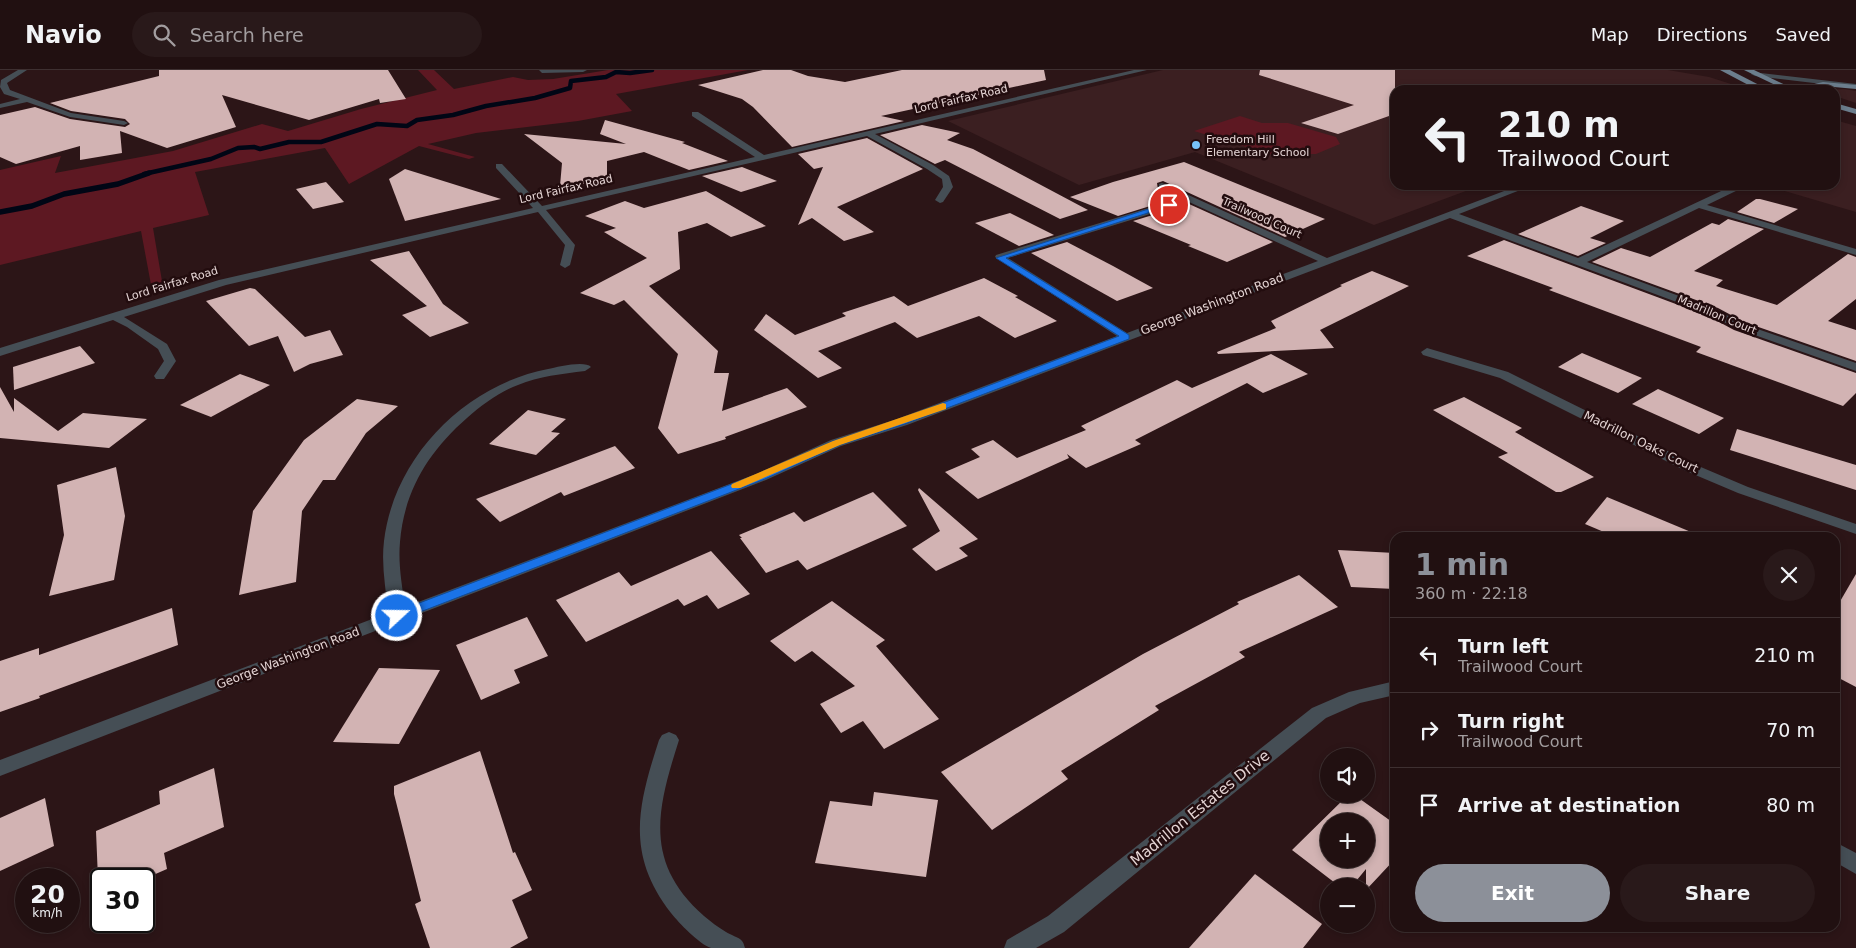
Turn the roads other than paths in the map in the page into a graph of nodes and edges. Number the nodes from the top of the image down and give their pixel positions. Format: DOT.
graph roads {
  1 [pos="24,70"];
  2 [pos="583,70"];
  3 [pos="1143,70"];
  4 [pos="1723,70"];
  5 [pos="1768,70"];
  6 [pos="542,71"];
  7 [pos="1751,72"];
  8 [pos="1856,81"];
  9 [pos="1756,85"];
  10 [pos="1781,85"];
  11 [pos="1820,85"];
  12 [pos="1834,85"];
  13 [pos="1840,86"];
  14 [pos="1856,87"];
  15 [pos="26,100"];
  16 [pos="0,106"];
  17 [pos="1840,106"];
  18 [pos="1853,111"];
  19 [pos="695,114"];
  20 [pos="1840,116"];
  21 [pos="1856,121"];
  22 [pos="124,123"];
  23 [pos="867,133"];
  24 [pos="761,157"];
  25 [pos="499,166"];
  26 [pos="1162,186"];
  27 [pos="1515,190"];
  28 [pos="1729,190"];
  29 [pos="1188,199"];
  30 [pos="940,200"];
  31 [pos="1698,205"];
  32 [pos="539,208"];
  33 [pos="1452,215"];
  34 [pos="1856,252"];
  35 [pos="1326,261"];
  36 [pos="1578,262"];
  37 [pos="565,265"];
  38 [pos="113,316"];
  39 [pos="1126,337"];
  40 [pos="0,352"];
  41 [pos="1427,352"];
  42 [pos="585,367"];
  43 [pos="1856,367"];
  44 [pos="160,376"];
  45 [pos="1856,528"];
  46 [pos="397,616"];
  47 [pos="1390,689"];
  48 [pos="669,740"];
  49 [pos="0,768"];
  50 [pos="1840,855"];
  51 [pos="1856,864"];
  52 [pos="734,948"];
  53 [pos="1015,948"];
  1 -- 15 [label="street"];
  2 -- 6 [label="street"];
  3 -- 23 [label="street, Lord Fairfax Road"];
  4 -- 7 [label="main road"];
  4 -- 9 [label="main road"];
  5 -- 8 [label="street"];
  7 -- 10 [label="main road"];
  7 -- 14 [label="street"];
  11 -- 12 [label="main road"];
  13 -- 14 [label="main road"];
  15 -- 16 [label="street"];
  15 -- 22 [label="street"];
  17 -- 18 [label="main road"];
  19 -- 24 [label="street"];
  20 -- 21 [label="main road"];
  23 -- 24 [label="street, Lord Fairfax Road"];
  23 -- 30 [label="street"];
  24 -- 32 [label="street, Lord Fairfax Road"];
  25 -- 32 [label="street"];
  26 -- 29 [label="street, Trailwood Court"];
  27 -- 33 [label="street, George Washington Road"];
  28 -- 31 [label="street"];
  29 -- 35 [label="street, Trailwood Court"];
  29 -- 39 [label="street"];
  31 -- 34 [label="street"];
  31 -- 36 [label="street"];
  32 -- 37 [label="street"];
  32 -- 38 [label="street, Lord Fairfax Road"];
  33 -- 35 [label="street, George Washington Road"];
  33 -- 36 [label="street, Madrillon Court"];
  35 -- 39 [label="street, George Washington Road"];
  36 -- 43 [label="street, Madrillon Court"];
  38 -- 40 [label="street, Lord Fairfax Road"];
  38 -- 44 [label="street"];
  39 -- 46 [label="street, George Washington Road"];
  41 -- 45 [label="street, Madrillon Oaks Court"];
  42 -- 46 [label="street"];
  46 -- 49 [label="street, George Washington Road"];
  47 -- 53 [label="street, Madrillon Estates Drive"];
  48 -- 52 [label="street"];
  50 -- 51 [label="street"];
}
